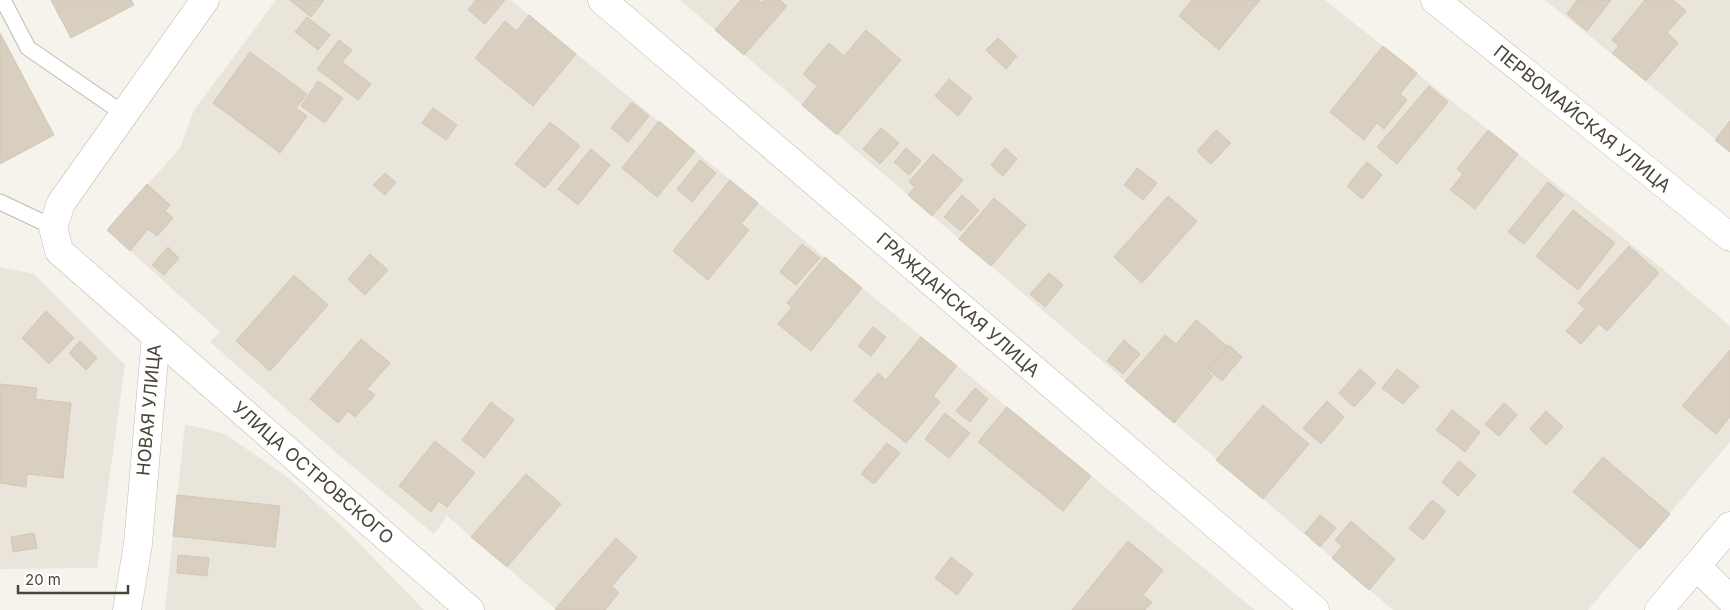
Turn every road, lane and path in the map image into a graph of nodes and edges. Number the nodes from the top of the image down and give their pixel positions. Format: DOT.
graph roads {
  1 [pos="3,0"];
  2 [pos="205,0"];
  3 [pos="602,0"];
  4 [pos="1435,0"];
  5 [pos="124,114"];
  6 [pos="0,202"];
  7 [pos="53,228"];
  8 [pos="1730,237"];
  9 [pos="156,336"];
  10 [pos="1730,526"];
  11 [pos="1696,566"];
  12 [pos="1730,599"];
  13 [pos="127,610"];
  14 [pos="470,610"];
  15 [pos="1315,610"];
  16 [pos="1659,610"];
  1 -- 5 [label="lane"];
  2 -- 5 [label="street"];
  3 -- 15 [label="street, ГРАЖДАНСКАЯ УЛИЦА"];
  4 -- 8 [label="street, ПЕРВОМАЙСКАЯ УЛИЦА"];
  5 -- 7 [label="street"];
  6 -- 7 [label="lane"];
  7 -- 9 [label="street, НОВАЯ УЛИЦА"];
  9 -- 13 [label="street, НОВАЯ УЛИЦА"];
  9 -- 14 [label="street, УЛИЦА ОСТРОВСКОГО"];
  10 -- 11 [label="street"];
  11 -- 12 [label="street"];
  11 -- 16 [label="street"];
}
